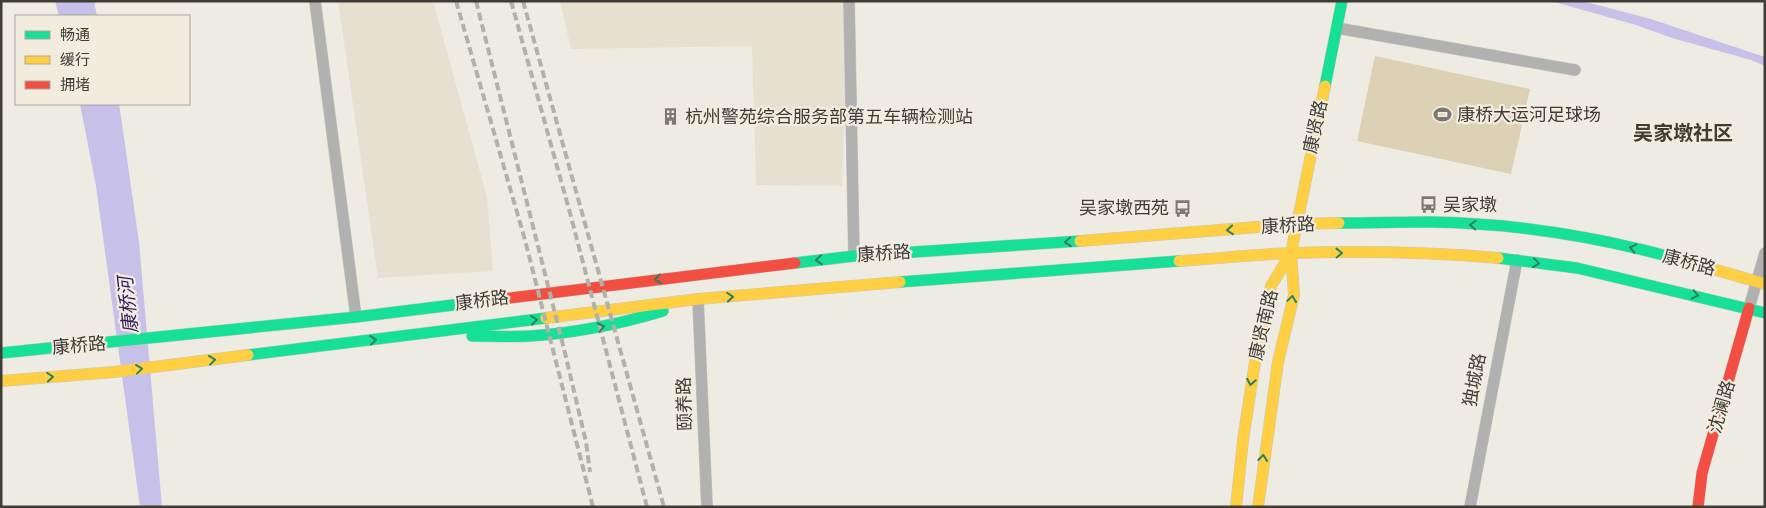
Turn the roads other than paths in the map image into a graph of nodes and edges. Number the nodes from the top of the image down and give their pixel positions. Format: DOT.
graph roads {
  1 [pos="315,1"];
  2 [pos="849,1"];
  3 [pos="1342,1"];
  4 [pos="1337,28"];
  5 [pos="1575,70"];
  6 [pos="1296,224"];
  7 [pos="1291,253"];
  8 [pos="1765,253"];
  9 [pos="854,256"];
  10 [pos="1516,260"];
  11 [pos="1761,282"];
  12 [pos="698,299"];
  13 [pos="1749,308"];
  14 [pos="1765,314"];
  15 [pos="356,317"];
  16 [pos="412,335"];
  17 [pos="1,352"];
  18 [pos="1,381"];
  19 [pos="707,507"];
  20 [pos="1236,507"];
  21 [pos="1258,507"];
  22 [pos="1470,507"];
  23 [pos="1698,507"];
  1 -- 15 [label="street"];
  2 -- 9 [label="street"];
  3 -- 4 [label="main road, 康贤路"];
  4 -- 5 [label="street"];
  4 -- 6 [label="main road, 康贤路"];
  6 -- 7 [label="main road, 康贤路"];
  6 -- 9 [label="main road, 康桥路, one-way"];
  11 -- 6 [label="main road, 康桥路, one-way"];
  7 -- 10 [label="main road, 康桥路, one-way"];
  12 -- 7 [label="main road, 康桥路, one-way"];
  7 -- 20 [label="main road, 康贤南路, one-way"];
  21 -- 7 [label="main road, 康贤南路, one-way"];
  8 -- 11 [label="street"];
  9 -- 15 [label="main road, 康桥路, one-way"];
  10 -- 13 [label="main road, 康桥路, one-way"];
  10 -- 22 [label="street, 独城路"];
  11 -- 13 [label="street"];
  16 -- 12 [label="main road, 康桥路, one-way"];
  16 -- 12 [label="main road, one-way"];
  12 -- 19 [label="street, 颐养路"];
  13 -- 14 [label="main road, 康桥路"];
  13 -- 23 [label="main road, 沈澜路"];
  15 -- 17 [label="main road, 康桥路"];
  18 -- 16 [label="main road, 康桥路, one-way"];
}
